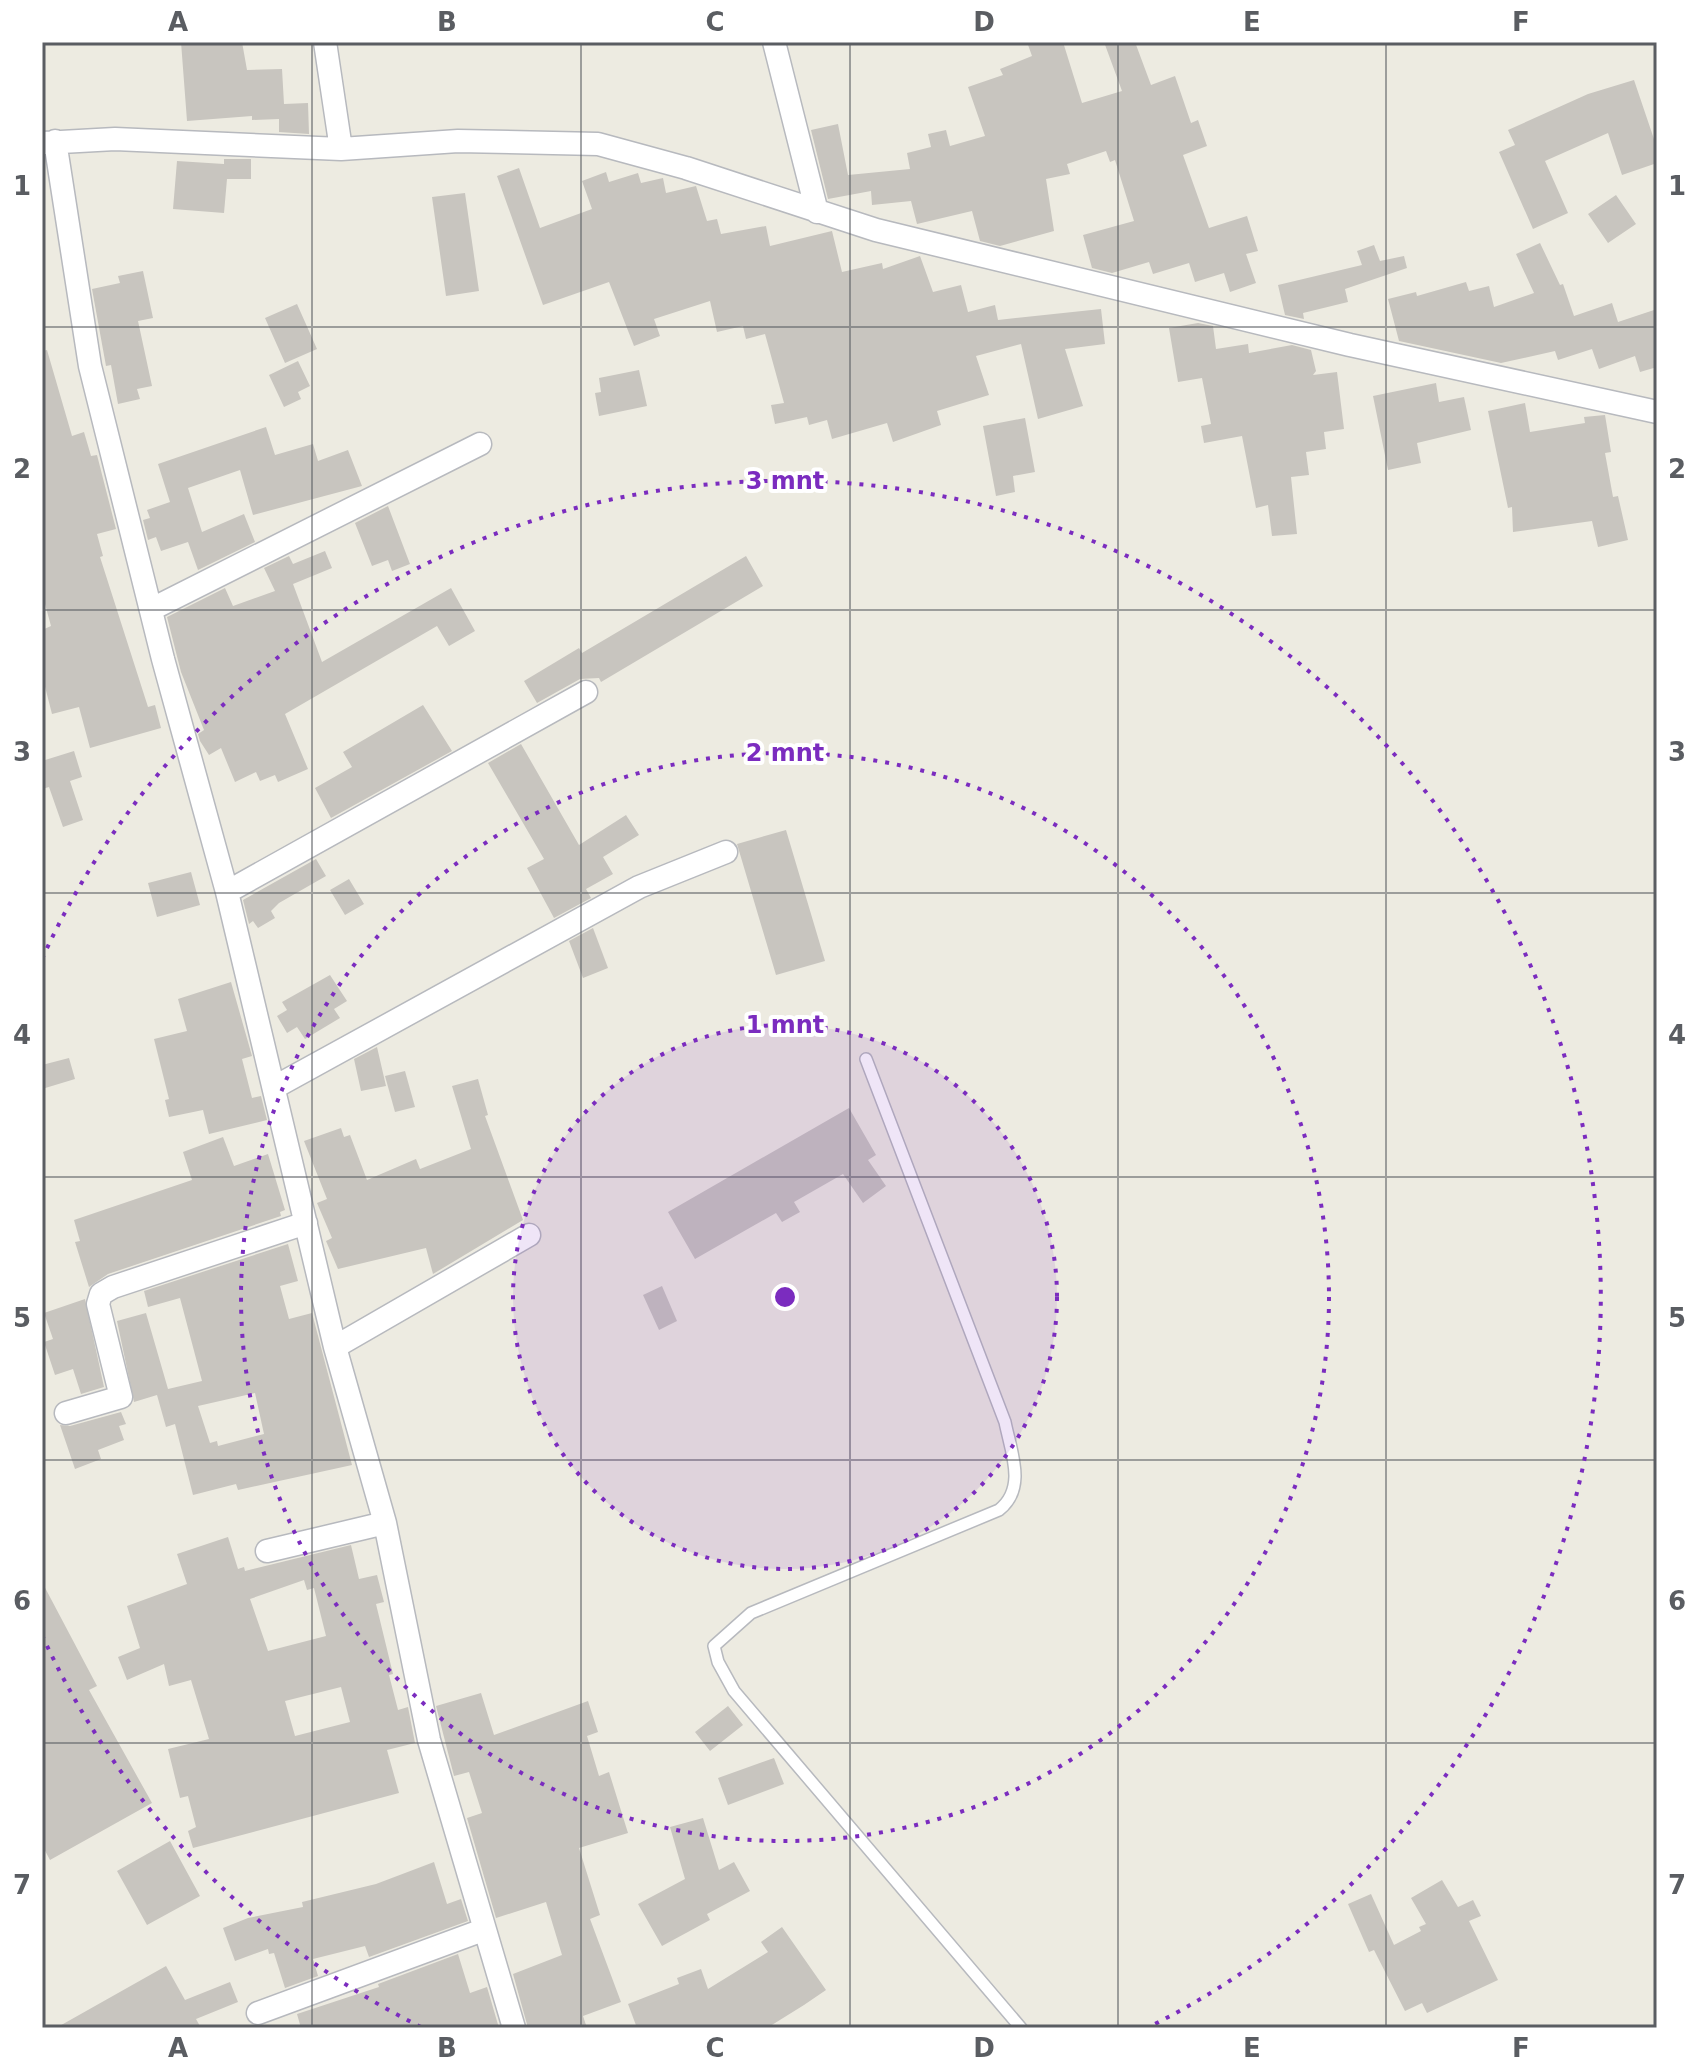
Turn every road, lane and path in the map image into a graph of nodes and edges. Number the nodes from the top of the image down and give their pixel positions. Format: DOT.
graph roads {
  1 [pos="325,42"];
  2 [pos="774,42"];
  3 [pos="48,142"];
  4 [pos="341,149"];
  5 [pos="817,212"];
  6 [pos="1657,412"];
  7 [pos="480,444"];
  8 [pos="152,609"];
  9 [pos="586,692"];
  10 [pos="726,852"];
  11 [pos="227,892"];
  12 [pos="866,1059"];
  13 [pos="275,1087"];
  14 [pos="306,1223"];
  15 [pos="529,1235"];
  16 [pos="335,1347"];
  17 [pos="66,1413"];
  18 [pos="385,1523"];
  19 [pos="267,1551"];
  20 [pos="483,1930"];
  21 [pos="258,2013"];
  22 [pos="514,2028"];
  23 [pos="1021,2028"];
  1 -- 4 [label="street"];
  2 -- 5 [label="street"];
  3 -- 4 [label="street"];
  3 -- 8 [label="street"];
  4 -- 5 [label="street"];
  5 -- 6 [label="street"];
  7 -- 8 [label="street"];
  8 -- 11 [label="street"];
  9 -- 11 [label="street"];
  10 -- 13 [label="street"];
  11 -- 13 [label="street"];
  12 -- 23 [label="lane"];
  13 -- 14 [label="street"];
  14 -- 16 [label="street"];
  14 -- 17 [label="street"];
  15 -- 16 [label="street"];
  16 -- 18 [label="street"];
  18 -- 19 [label="street"];
  18 -- 20 [label="street"];
  20 -- 21 [label="street"];
  20 -- 22 [label="street"];
}
